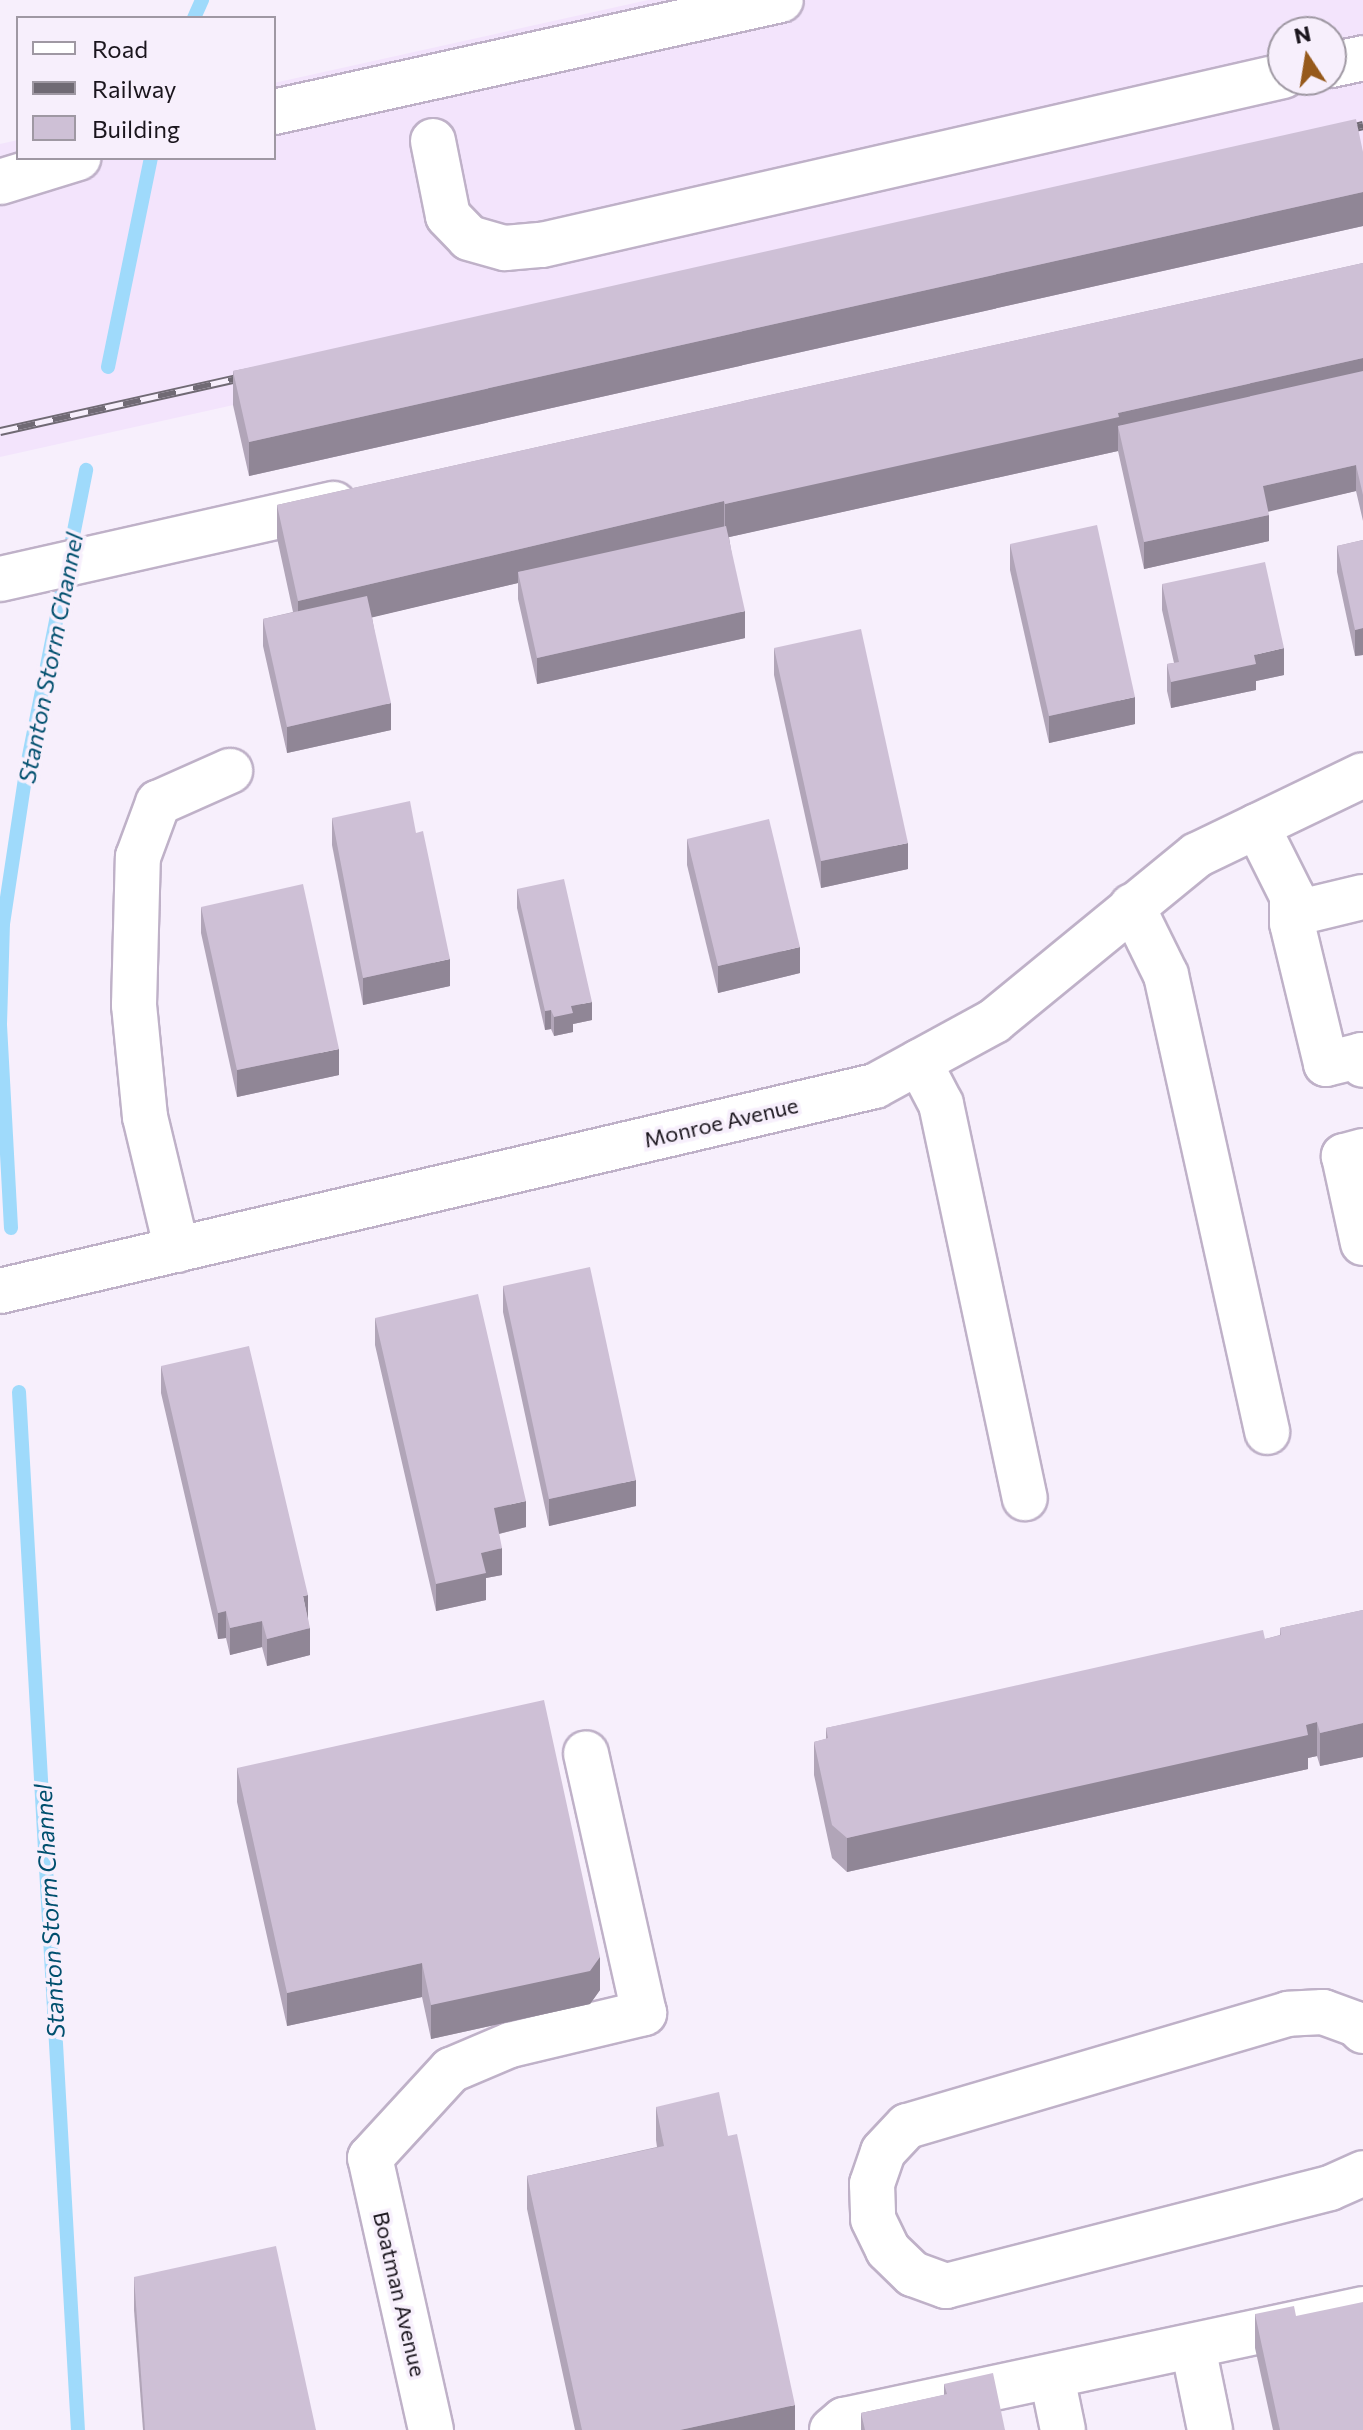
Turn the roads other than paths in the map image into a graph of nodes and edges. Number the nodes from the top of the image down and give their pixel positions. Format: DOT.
graph roads {
  1 [pos="781,0"];
  2 [pos="1267,80"];
  3 [pos="276,112"];
  4 [pos="433,141"];
  5 [pos="72,160"];
  6 [pos="0,182"];
  7 [pos="368,497"];
  8 [pos="14,576"];
  9 [pos="230,771"];
  10 [pos="1363,775"];
  11 [pos="1257,826"];
  12 [pos="1363,897"];
  13 [pos="1132,906"];
  14 [pos="1292,914"];
  15 [pos="919,1062"];
  16 [pos="1363,1065"];
  17 [pos="1363,1151"];
  18 [pos="1363,1243"];
  19 [pos="177,1250"];
  20 [pos="0,1291"];
  21 [pos="1267,1432"];
  22 [pos="1025,1498"];
  23 [pos="586,1753"];
  24 [pos="1363,2031"];
  25 [pos="1363,2173"];
  26 [pos="1363,2309"];
  27 [pos="1193,2347"];
  28 [pos="1052,2377"];
  29 [pos="431,2430"];
  30 [pos="832,2430"];
  31 [pos="1063,2430"];
  32 [pos="1210,2430"];
  1 -- 3 [label="street"];
  2 -- 4 [label="street"];
  5 -- 6 [label="street"];
  7 -- 8 [label="street"];
  9 -- 19 [label="street"];
  10 -- 11 [label="street, Monroe Avenue"];
  11 -- 13 [label="street, Monroe Avenue"];
  11 -- 14 [label="street"];
  12 -- 14 [label="street"];
  13 -- 15 [label="street, Monroe Avenue"];
  13 -- 21 [label="street"];
  14 -- 16 [label="street"];
  15 -- 19 [label="street, Monroe Avenue"];
  15 -- 22 [label="street"];
  17 -- 18 [label="street"];
  19 -- 20 [label="street, Monroe Avenue"];
  23 -- 29 [label="street, Boatman Avenue"];
  24 -- 25 [label="street"];
  26 -- 27 [label="street"];
  27 -- 28 [label="street"];
  27 -- 32 [label="street"];
  28 -- 30 [label="street"];
  28 -- 31 [label="street"];
}
